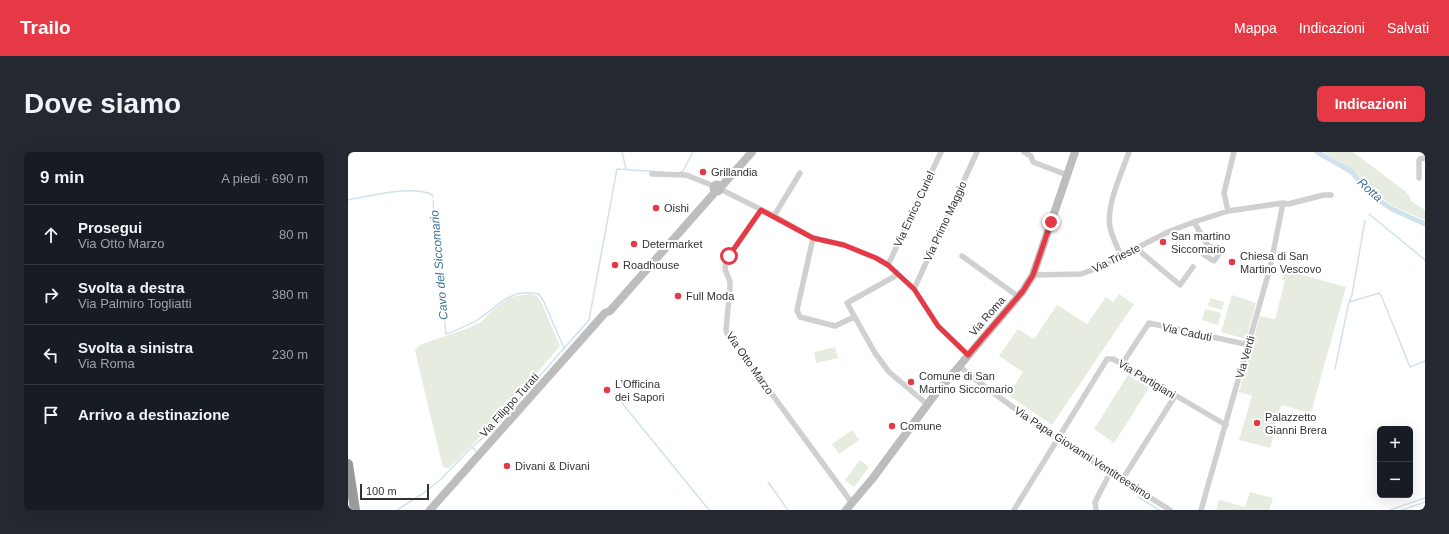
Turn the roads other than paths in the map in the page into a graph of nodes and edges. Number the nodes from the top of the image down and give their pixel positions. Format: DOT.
graph roads {
  1 [pos="745,152"];
  2 [pos="752,152"];
  3 [pos="941,152"];
  4 [pos="977,152"];
  5 [pos="1024,152"];
  6 [pos="1075,152"];
  7 [pos="1129,152"];
  8 [pos="1234,152"];
  9 [pos="1425,158"];
  10 [pos="800,173"];
  11 [pos="652,174"];
  12 [pos="1067,175"];
  13 [pos="1419,178"];
  14 [pos="716,188"];
  15 [pos="1331,195"];
  16 [pos="1283,203"];
  17 [pos="761,210"];
  18 [pos="1228,211"];
  19 [pos="774,216"];
  20 [pos="1194,222"];
  21 [pos="813,238"];
  22 [pos="1208,246"];
  23 [pos="1136,248"];
  24 [pos="962,256"];
  25 [pos="1120,256"];
  26 [pos="888,265"];
  27 [pos="1193,267"];
  28 [pos="897,275"];
  29 [pos="1033,275"];
  30 [pos="914,289"];
  31 [pos="1019,297"];
  32 [pos="854,316"];
  33 [pos="1249,345"];
  34 [pos="968,355"];
  35 [pos="1122,364"];
  36 [pos="959,366"];
  37 [pos="1175,396"];
  38 [pos="928,405"];
  39 [pos="1226,425"];
  40 [pos="1057,439"];
  41 [pos="348,464"];
  42 [pos="1110,473"];
  43 [pos="1122,480"];
  44 [pos="852,503"];
  45 [pos="355,510"];
  46 [pos="430,510"];
  47 [pos="846,510"];
  48 [pos="1014,510"];
  49 [pos="1096,510"];
  50 [pos="1170,510"];
  51 [pos="1201,510"];
  1 -- 14 [label="main road, Via Filippo Turati"];
  2 -- 14 [label="main road, Via Filippo Turati"];
  3 -- 26 [label="street, Via Enrico Curiel"];
  4 -- 30 [label="street, Via Primo Maggio"];
  5 -- 12 [label="street"];
  6 -- 12 [label="main road, Via Roma"];
  7 -- 25 [label="street"];
  8 -- 18 [label="street"];
  9 -- 13 [label="street"];
  10 -- 19 [label="street"];
  11 -- 14 [label="street"];
  12 -- 29 [label="main road, Via Roma"];
  14 -- 17 [label="street"];
  14 -- 46 [label="main road, Via Filippo Turati"];
  15 -- 16 [label="street, Via Trieste"];
  16 -- 18 [label="street, Via Trieste"];
  16 -- 33 [label="street, Via Verdi"];
  17 -- 19 [label="street"];
  17 -- 44 [label="street, Via Otto Marzo"];
  18 -- 20 [label="street, Via Trieste"];
  19 -- 21 [label="street"];
  20 -- 22 [label="street"];
  20 -- 23 [label="street, Via Trieste"];
  21 -- 26 [label="street"];
  21 -- 32 [label="street"];
  23 -- 25 [label="street, Via Trieste"];
  23 -- 27 [label="street"];
  24 -- 31 [label="street"];
  25 -- 29 [label="street, Via Trieste"];
  26 -- 28 [label="street"];
  28 -- 30 [label="street"];
  28 -- 32 [label="street"];
  29 -- 31 [label="main road, Via Roma"];
  30 -- 34 [label="street"];
  31 -- 34 [label="main road, Via Roma"];
  32 -- 38 [label="street"];
  33 -- 35 [label="street, Via Caduti"];
  33 -- 39 [label="street, Via Verdi"];
  34 -- 36 [label="main road, Via Roma"];
  35 -- 37 [label="street, Via Partigiani"];
  35 -- 40 [label="street, Via Partigiani"];
  36 -- 38 [label="main road, Via Roma"];
  36 -- 40 [label="street, Via Papa Giovanni Ventitreesimo"];
  37 -- 39 [label="street, Via Partigiani"];
  37 -- 43 [label="street"];
  38 -- 44 [label="main road, Via Roma"];
  39 -- 51 [label="street, Via Verdi"];
  40 -- 42 [label="street, Via Papa Giovanni Ventitreesimo"];
  40 -- 48 [label="street"];
  41 -- 45 [label="highway"];
  42 -- 43 [label="street, Via Papa Giovanni Ventitreesimo"];
  42 -- 49 [label="street"];
  43 -- 50 [label="street, Via Papa Giovanni Ventitreesimo"];
  44 -- 47 [label="main road, Via Roma"];
}
